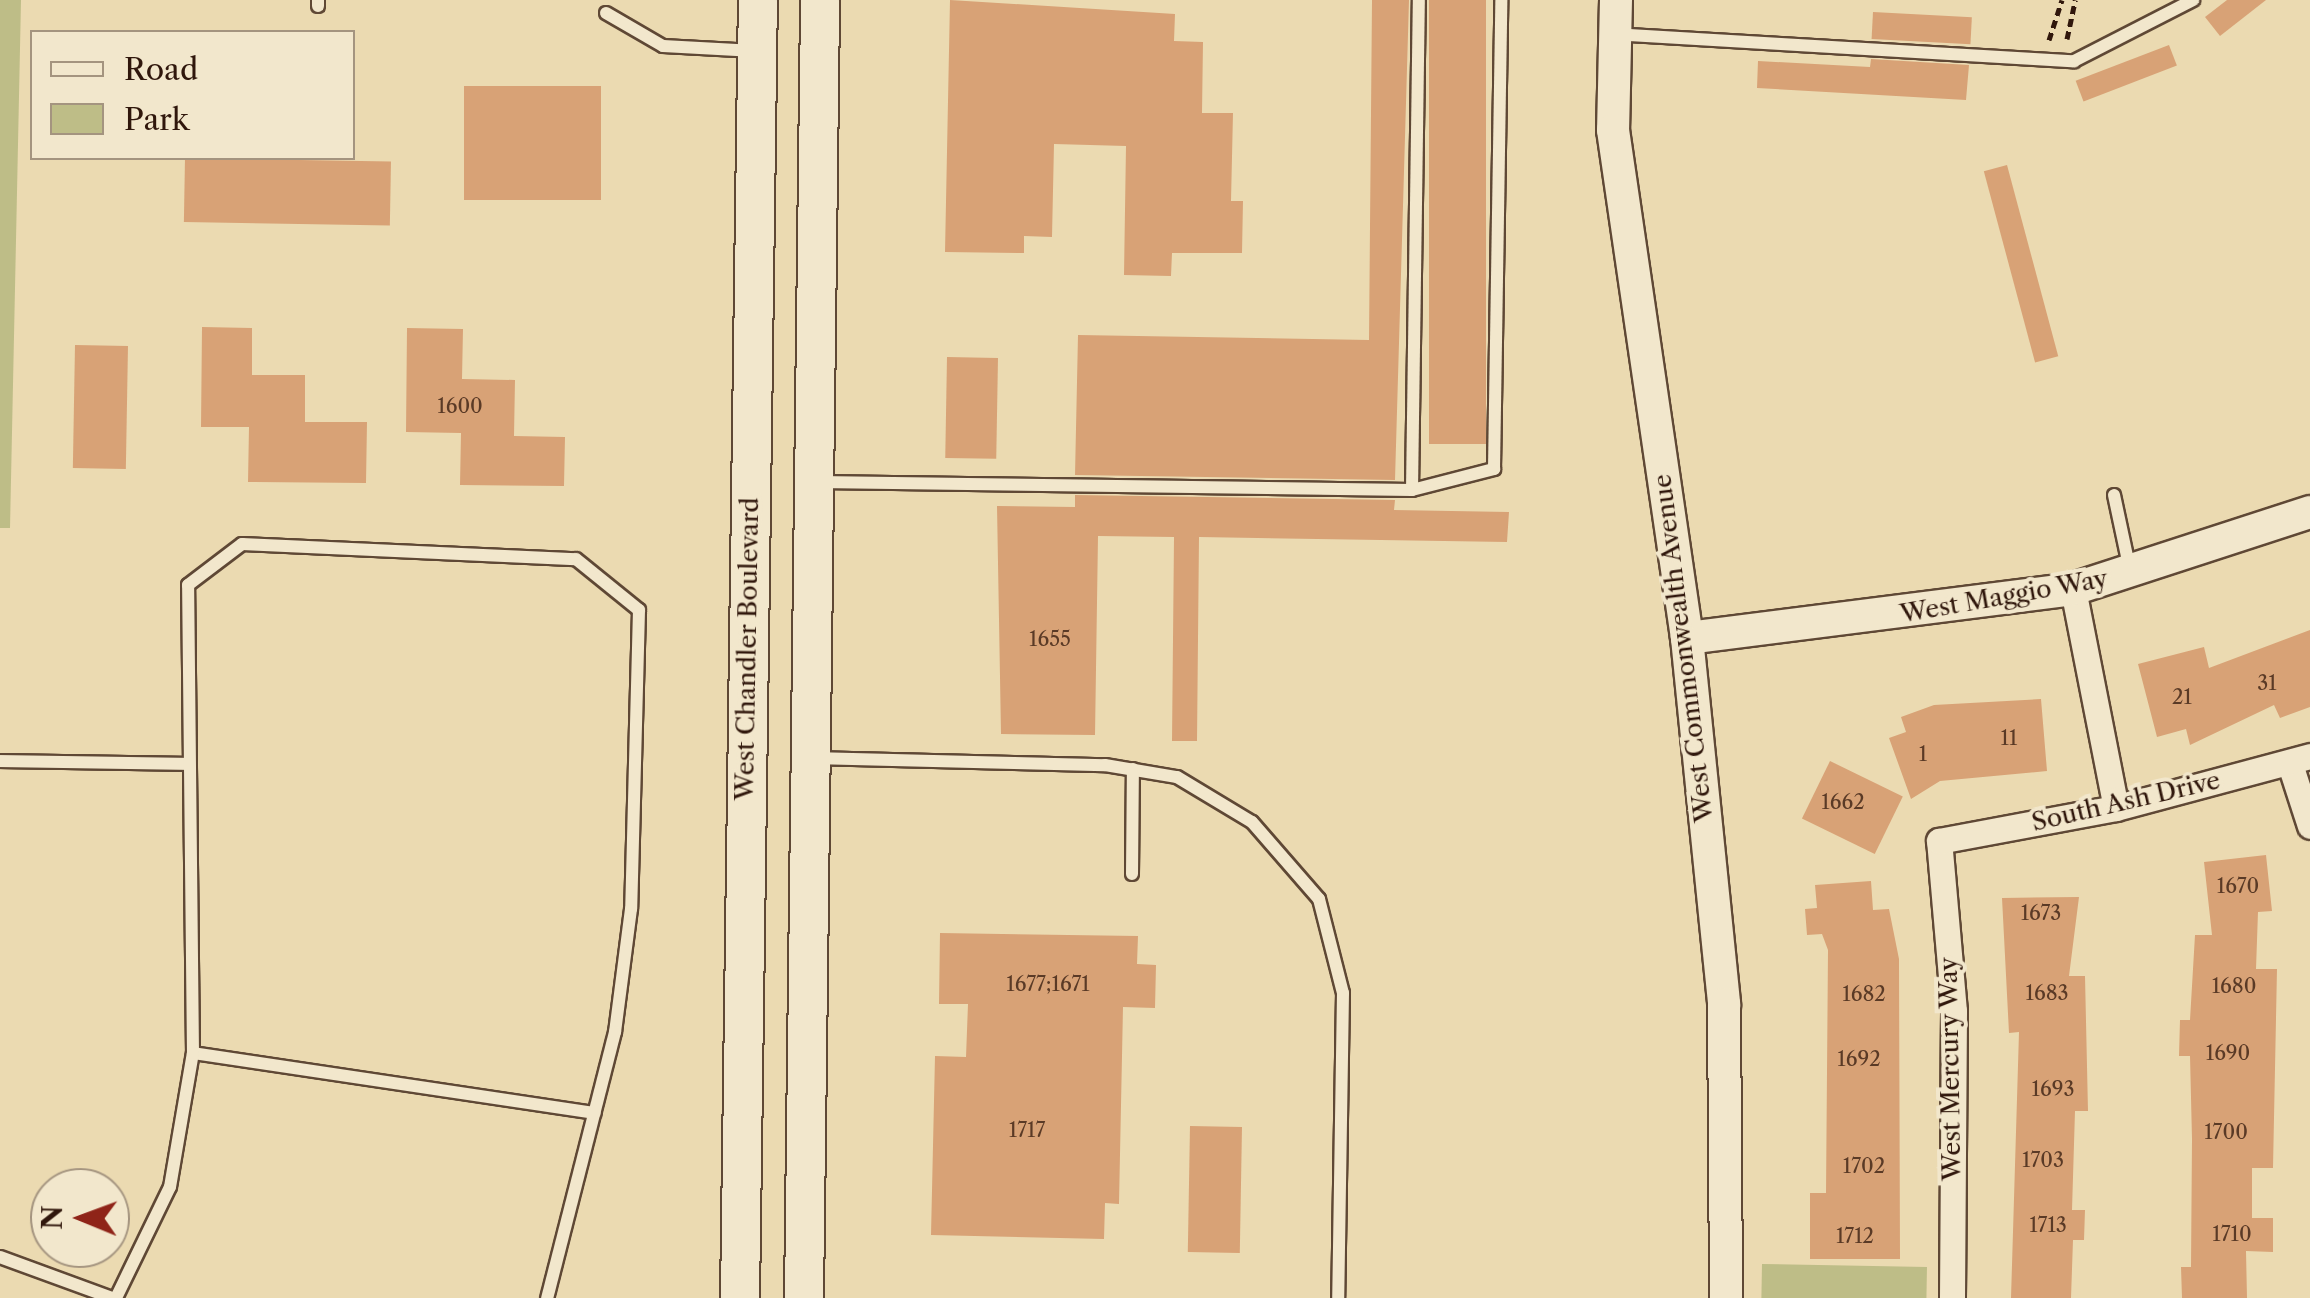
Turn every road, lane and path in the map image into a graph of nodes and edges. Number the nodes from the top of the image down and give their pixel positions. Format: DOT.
graph roads {
  1 [pos="758,0"];
  2 [pos="820,0"];
  3 [pos="1419,0"];
  4 [pos="1501,0"];
  5 [pos="1616,0"];
  6 [pos="2062,0"];
  7 [pos="2075,0"];
  8 [pos="2194,0"];
  9 [pos="606,13"];
  10 [pos="1612,34"];
  11 [pos="757,52"];
  12 [pos="2042,61"];
  13 [pos="2062,62"];
  14 [pos="815,482"];
  15 [pos="1412,490"];
  16 [pos="2114,494"];
  17 [pos="2310,512"];
  18 [pos="2130,574"];
  19 [pos="2073,590"];
  20 [pos="1687,638"];
  21 [pos="812,758"];
  22 [pos="2300,760"];
  23 [pos="0,761"];
  24 [pos="188,764"];
  25 [pos="1133,770"];
  26 [pos="2116,808"];
  27 [pos="2310,826"];
  28 [pos="1939,841"];
  29 [pos="1132,874"];
  30 [pos="193,1053"];
  31 [pos="595,1113"];
  32 [pos="0,1257"];
  33 [pos="114,1298"];
  34 [pos="548,1298"];
  35 [pos="740,1298"];
  36 [pos="804,1298"];
  37 [pos="1338,1298"];
  38 [pos="1726,1298"];
  39 [pos="1952,1298"];
  1 -- 11 [label="main road, West Chandler Boulevard"];
  2 -- 14 [label="main road"];
  3 -- 15 [label="lane"];
  4 -- 15 [label="lane"];
  5 -- 10 [label="street, West Commonwealth Avenue"];
  6 -- 12 [label="path"];
  7 -- 13 [label="path"];
  8 -- 13 [label="lane"];
  9 -- 11 [label="lane"];
  10 -- 12 [label="lane"];
  10 -- 20 [label="street, West Commonwealth Avenue"];
  11 -- 35 [label="main road, West Chandler Boulevard"];
  12 -- 13 [label="lane"];
  14 -- 15 [label="lane"];
  14 -- 21 [label="main road"];
  16 -- 18 [label="lane"];
  17 -- 18 [label="street, West Maggio Way"];
  18 -- 19 [label="street, West Maggio Way"];
  19 -- 20 [label="street, West Maggio Way"];
  19 -- 26 [label="street"];
  20 -- 38 [label="street, West Commonwealth Avenue"];
  21 -- 25 [label="lane"];
  21 -- 36 [label="main road"];
  22 -- 26 [label="street, South Ash Drive"];
  22 -- 27 [label="street"];
  23 -- 24 [label="lane"];
  24 -- 30 [label="lane"];
  24 -- 31 [label="lane"];
  25 -- 29 [label="lane"];
  25 -- 37 [label="lane"];
  26 -- 28 [label="street, South Ash Drive"];
  28 -- 39 [label="street, West Mercury Way"];
  30 -- 31 [label="lane"];
  30 -- 33 [label="lane"];
  31 -- 34 [label="lane"];
  32 -- 33 [label="lane"];
}
